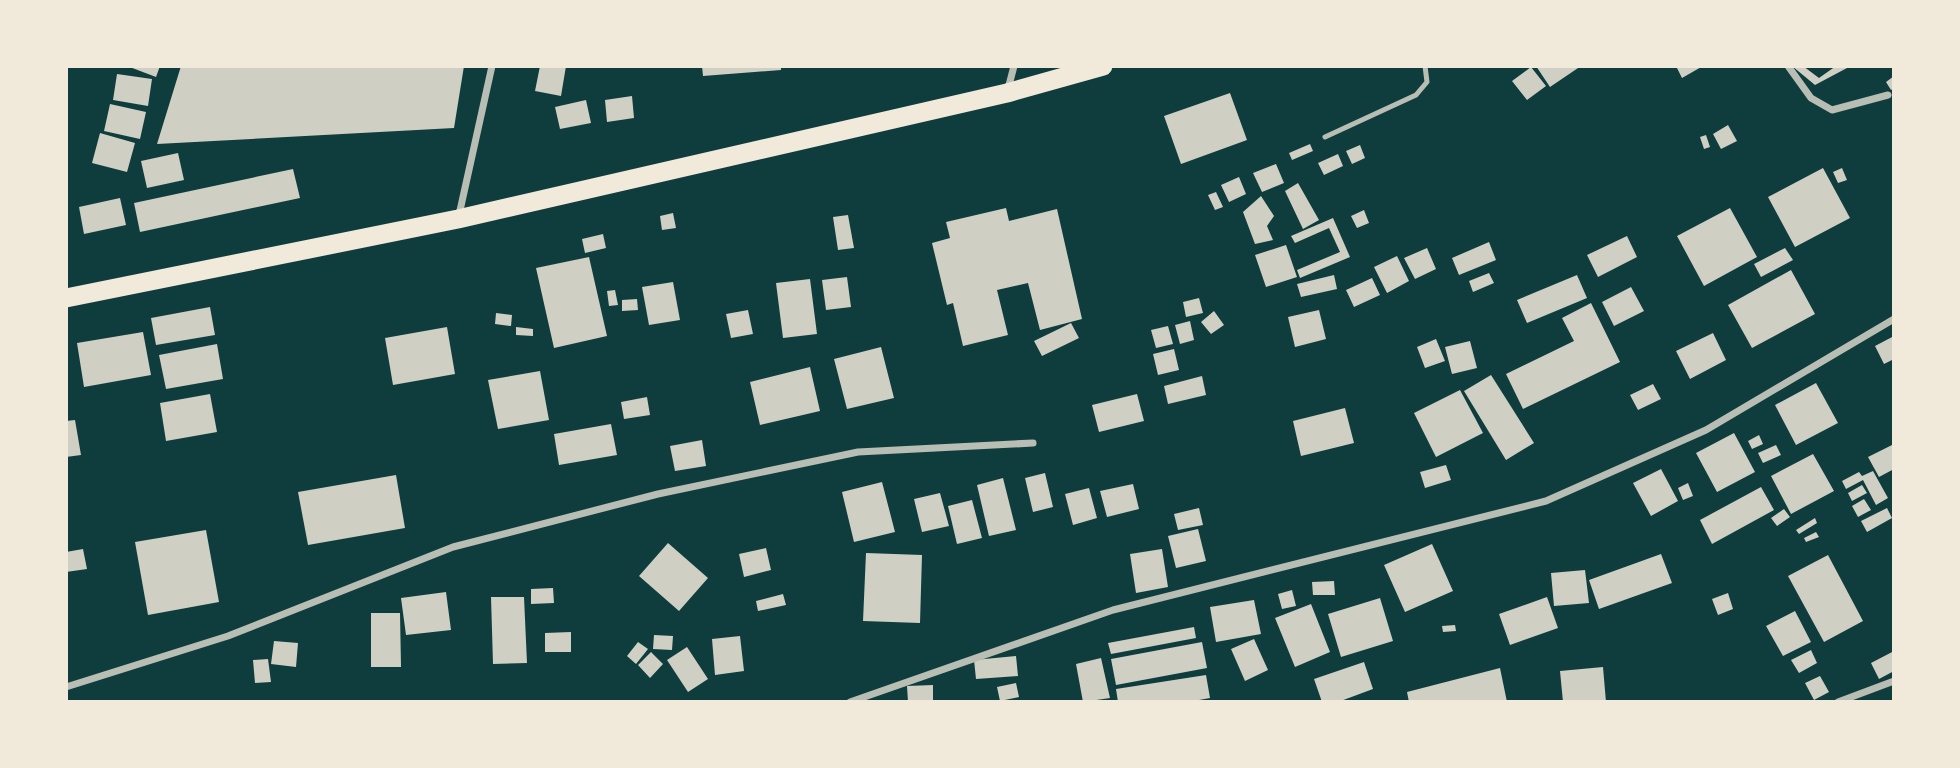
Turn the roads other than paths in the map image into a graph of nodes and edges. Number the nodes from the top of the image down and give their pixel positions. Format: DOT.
graph roads {
  1 [pos="492,66"];
  2 [pos="1014,66"];
  3 [pos="1103,66"];
  4 [pos="1424,66"];
  5 [pos="1788,66"];
  6 [pos="1007,93"];
  7 [pos="1888,95"];
  8 [pos="1325,137"];
  9 [pos="458,219"];
  10 [pos="66,298"];
  11 [pos="1894,318"];
  12 [pos="1033,443"];
  13 [pos="1894,681"];
  14 [pos="66,687"];
  15 [pos="850,702"];
  16 [pos="1838,702"];
  1 -- 9 [label="street"];
  2 -- 6 [label="street"];
  3 -- 6 [label="highway"];
  4 -- 8 [label="lane"];
  5 -- 7 [label="street"];
  6 -- 9 [label="highway"];
  9 -- 10 [label="highway"];
  11 -- 15 [label="street"];
  12 -- 14 [label="street"];
  13 -- 16 [label="street"];
}
